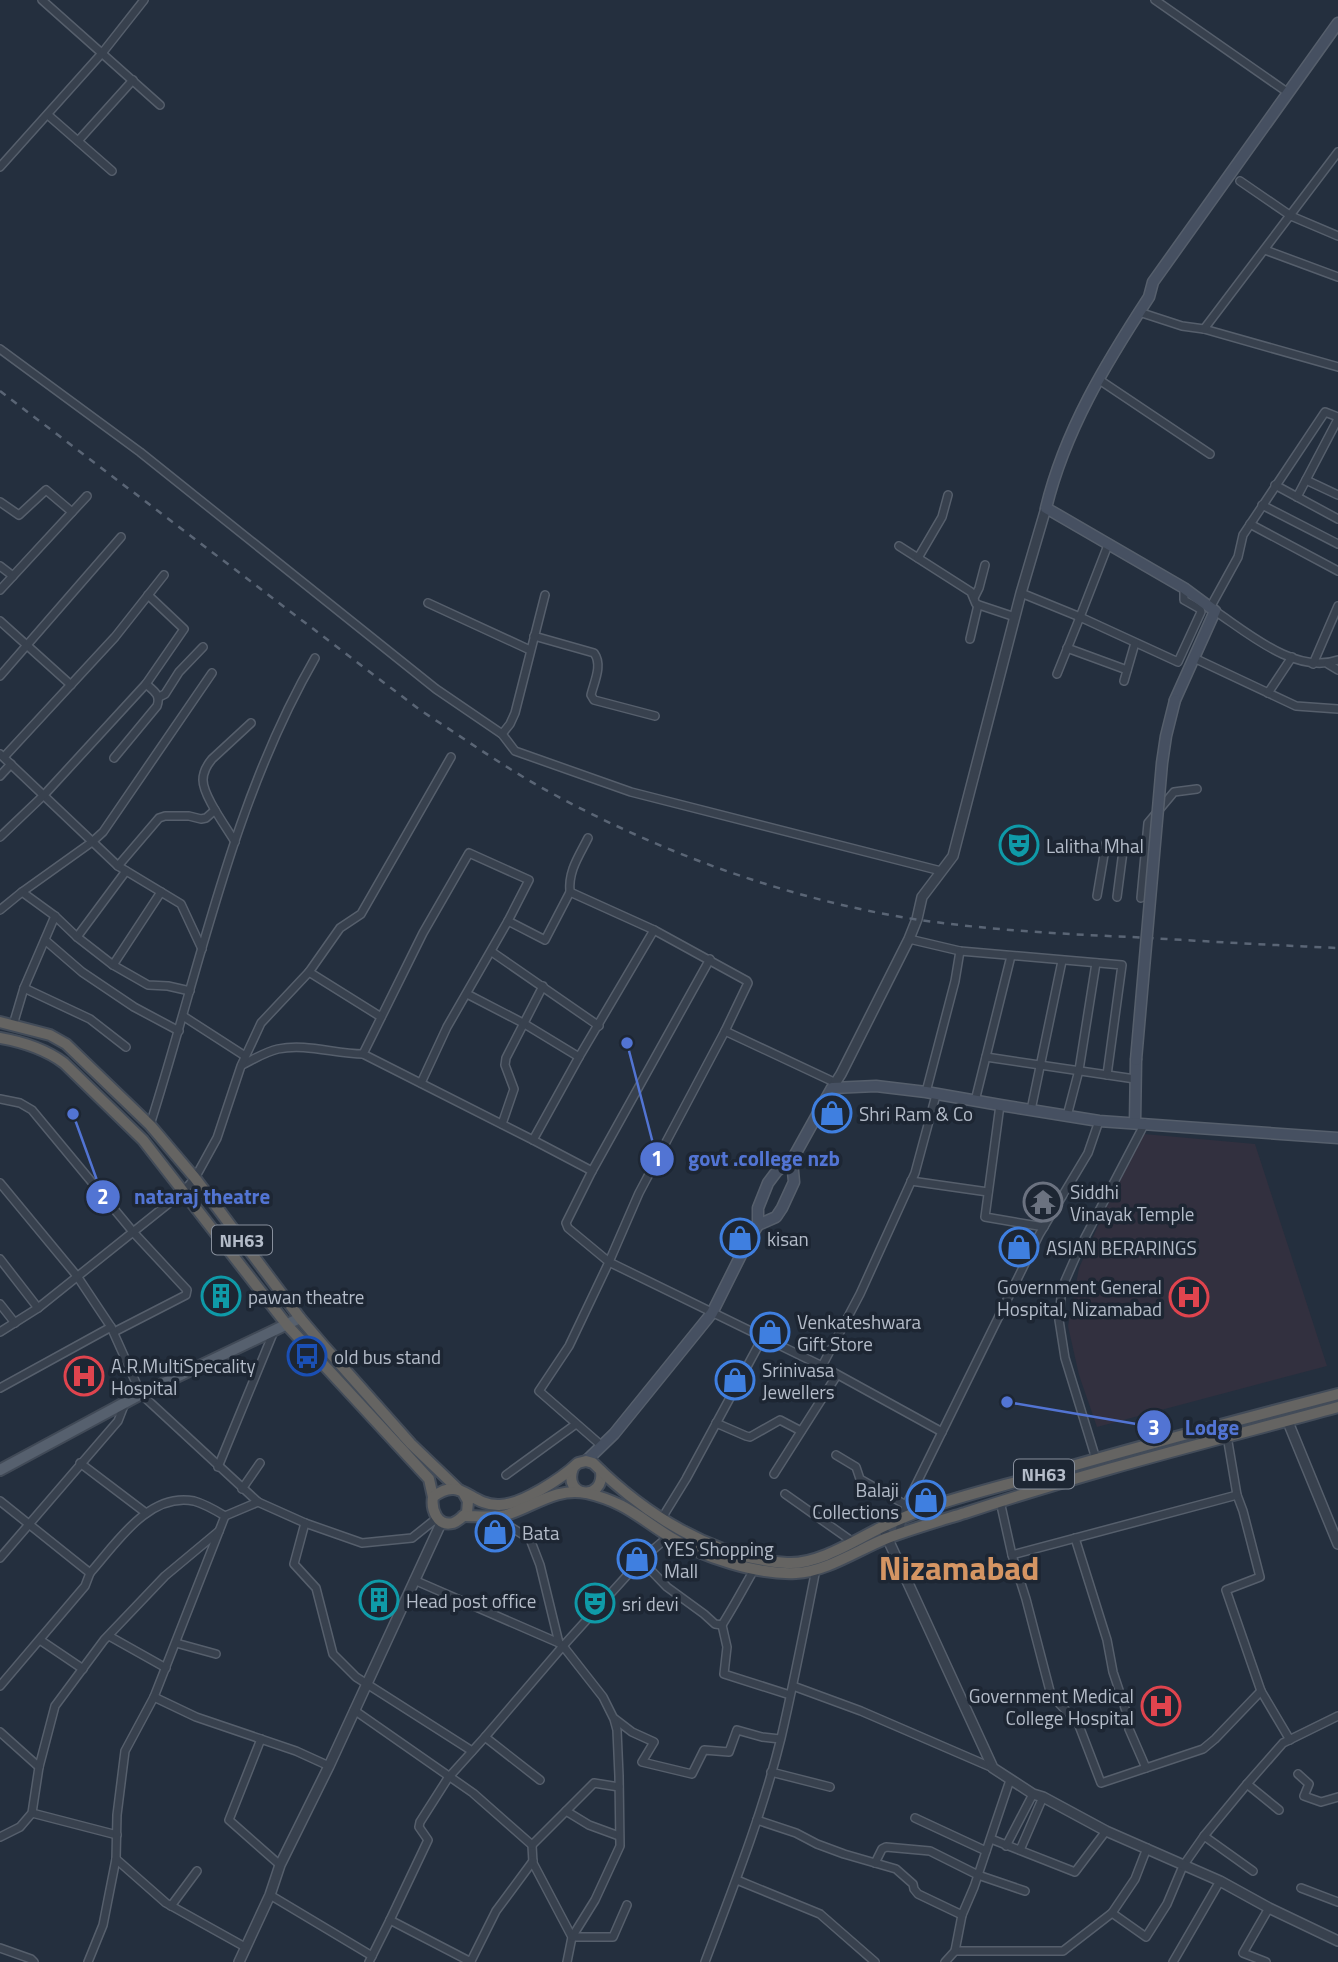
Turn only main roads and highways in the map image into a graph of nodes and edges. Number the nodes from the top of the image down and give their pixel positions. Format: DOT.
graph roads {
  1 [pos="1338,23"];
  2 [pos="0,1022"];
  3 [pos="0,1038"];
  4 [pos="1140,1123"];
  5 [pos="1338,1138"];
  6 [pos="792,1160"];
  7 [pos="758,1226"];
  8 [pos="300,1318"];
  9 [pos="288,1325"];
  10 [pos="1338,1394"];
  11 [pos="1338,1407"];
  12 [pos="586,1461"];
  13 [pos="573,1468"];
  14 [pos="0,1470"];
  15 [pos="601,1471"];
  16 [pos="582,1492"];
  17 [pos="463,1493"];
  18 [pos="433,1497"];
  19 [pos="501,1511"];
  20 [pos="463,1516"];
  1 -- 4 [label="main road, bridge"];
  2 -- 8 [label="highway, NH63"];
  3 -- 9 [label="highway, NH63"];
  4 -- 5 [label="main road"];
  4 -- 6 [label="main road"];
  6 -- 7 [label="main road"];
  6 -- 7 [label="main road"];
  7 -- 12 [label="main road"];
  8 -- 9 [label="main road"];
  8 -- 17 [label="highway, NH63"];
  9 -- 14 [label="main road"];
  9 -- 18 [label="highway, NH63"];
  10 -- 15 [label="highway, NH63"];
  11 -- 16 [label="highway, NH63"];
  12 -- 13 [label="highway, NH63"];
  12 -- 15 [label="highway, NH63"];
  13 -- 16 [label="highway"];
  13 -- 19 [label="highway, NH63"];
  15 -- 16 [label="highway"];
  16 -- 19 [label="highway, NH63"];
  17 -- 18 [label="highway"];
  17 -- 19 [label="highway, NH63"];
  17 -- 20 [label="highway"];
  18 -- 20 [label="highway, NH63"];
  19 -- 20 [label="highway, NH63"];
}
